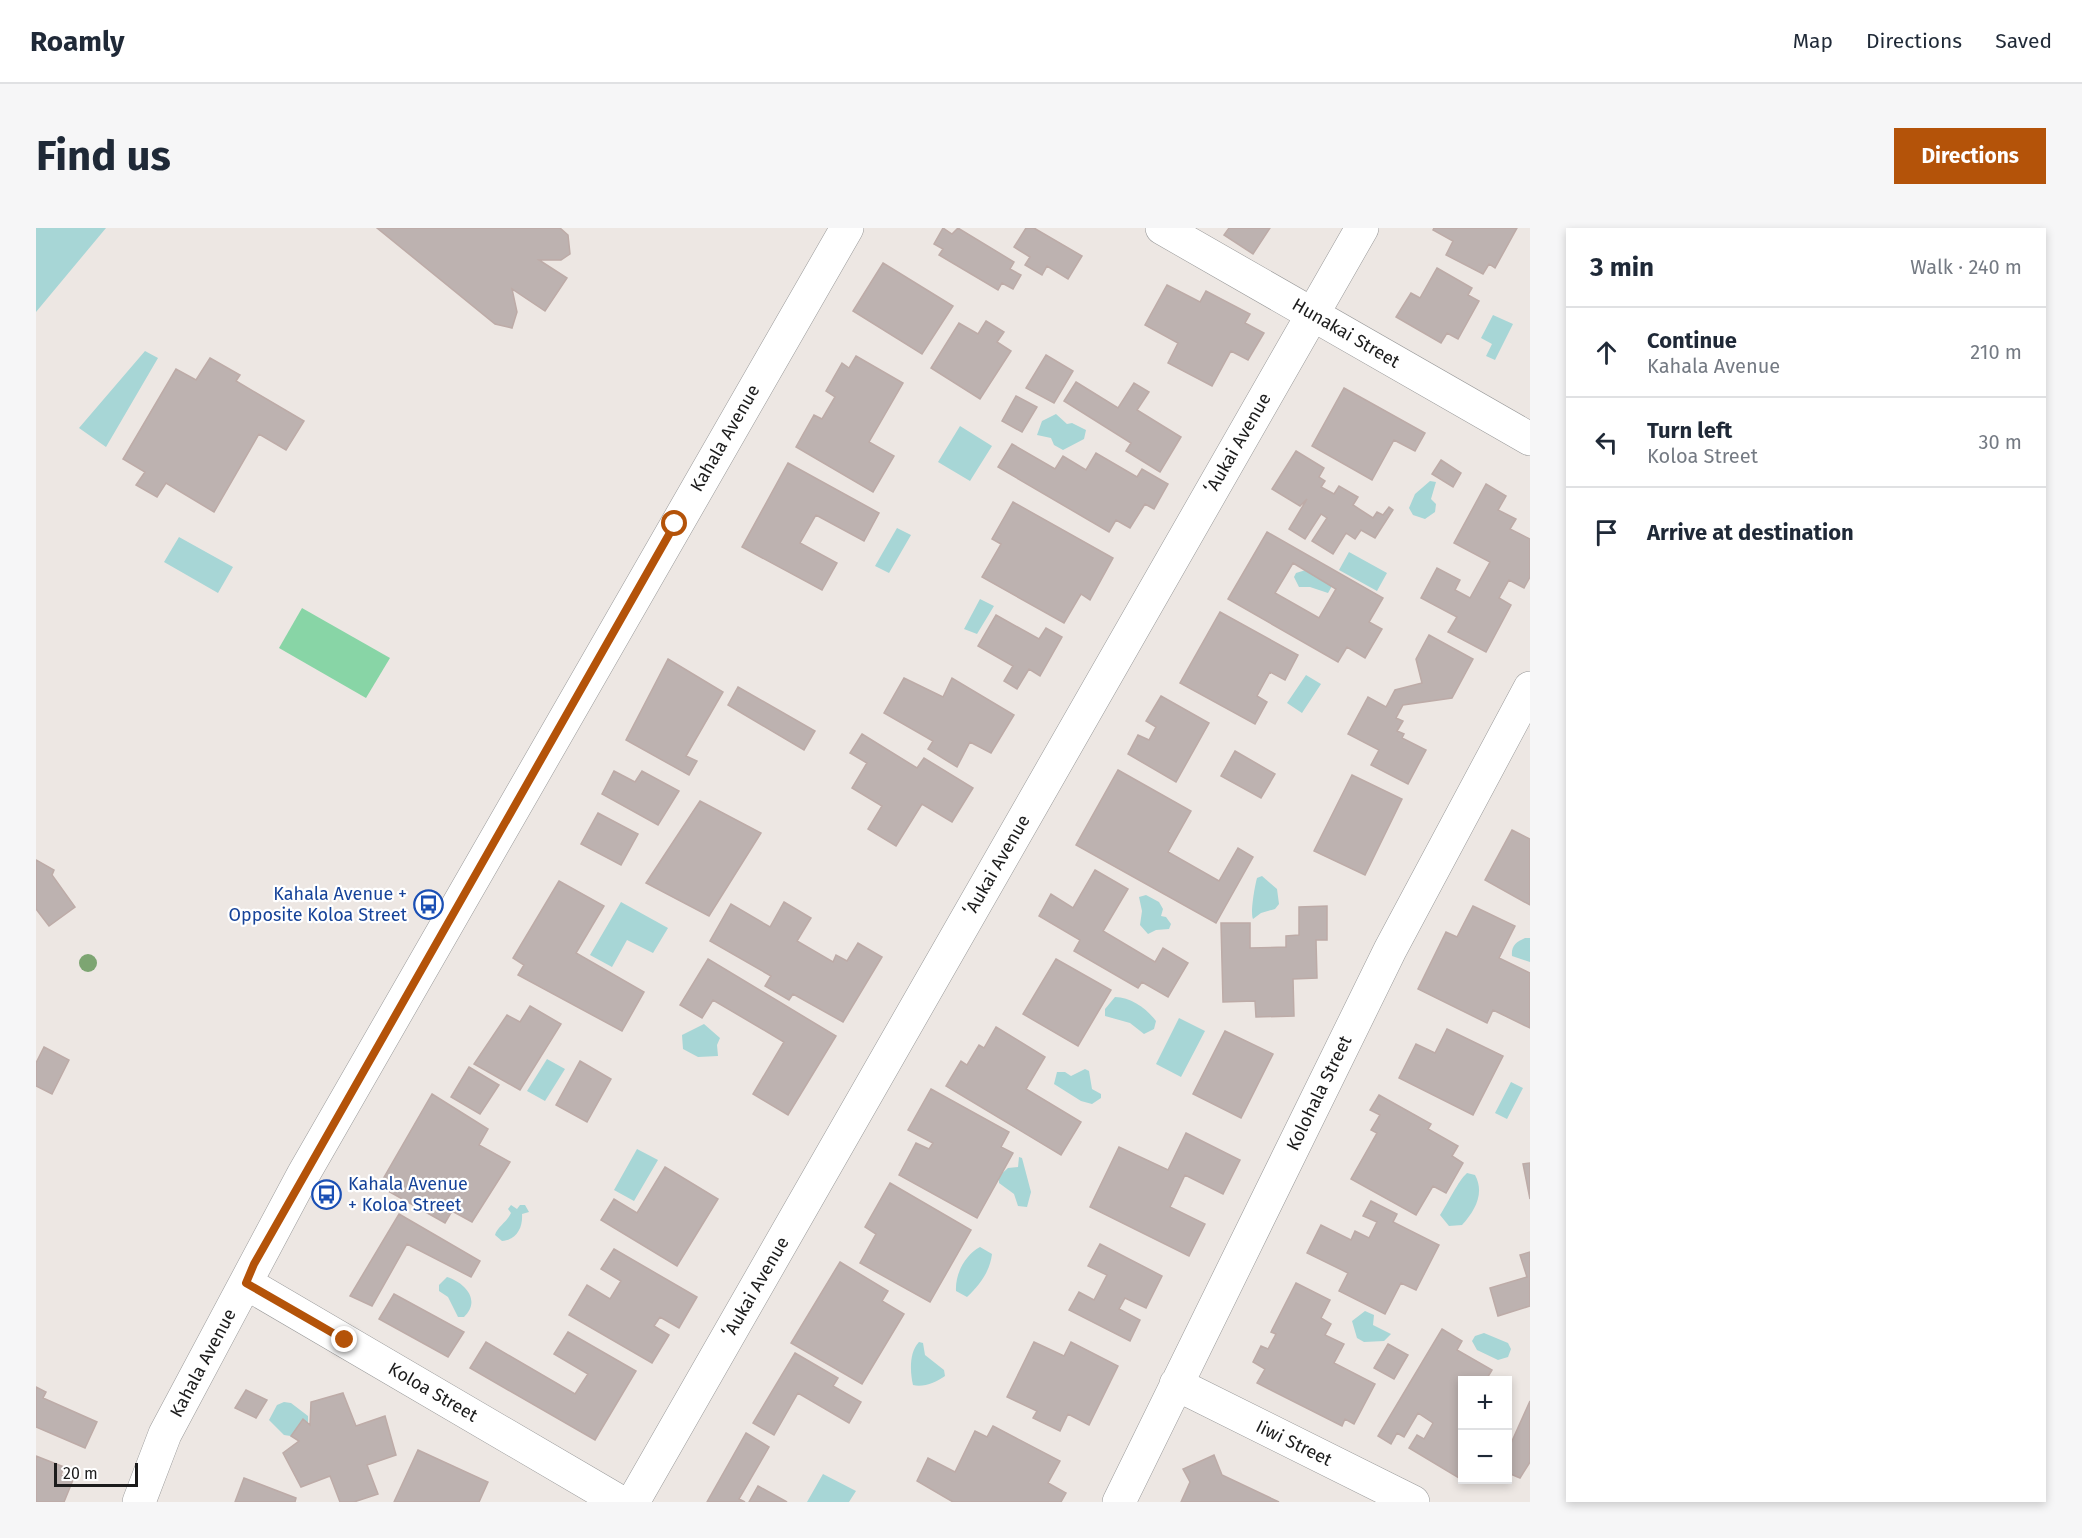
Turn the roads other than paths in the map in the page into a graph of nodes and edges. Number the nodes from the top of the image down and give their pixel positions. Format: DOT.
graph roads {
  1 [pos="848,228"];
  2 [pos="1162,228"];
  3 [pos="1362,228"];
  4 [pos="1312,314"];
  5 [pos="1530,439"];
  6 [pos="1530,688"];
  7 [pos="246,1283"];
  8 [pos="1176,1384"];
  9 [pos="139,1502"];
  10 [pos="620,1502"];
  11 [pos="633,1502"];
  12 [pos="1119,1502"];
  13 [pos="1413,1502"];
  1 -- 7 [label="street, Kahala Avenue"];
  2 -- 4 [label="street, Hunakai Street"];
  3 -- 4 [label="street, ʻAukai Avenue"];
  4 -- 5 [label="street, Hunakai Street"];
  4 -- 11 [label="street, ʻAukai Avenue"];
  6 -- 8 [label="street, Kolohala Street"];
  7 -- 9 [label="street, Kahala Avenue"];
  7 -- 10 [label="street, Koloa Street"];
  8 -- 12 [label="street, Kolohala Street"];
  8 -- 13 [label="street, Iiwi Street"];
}
